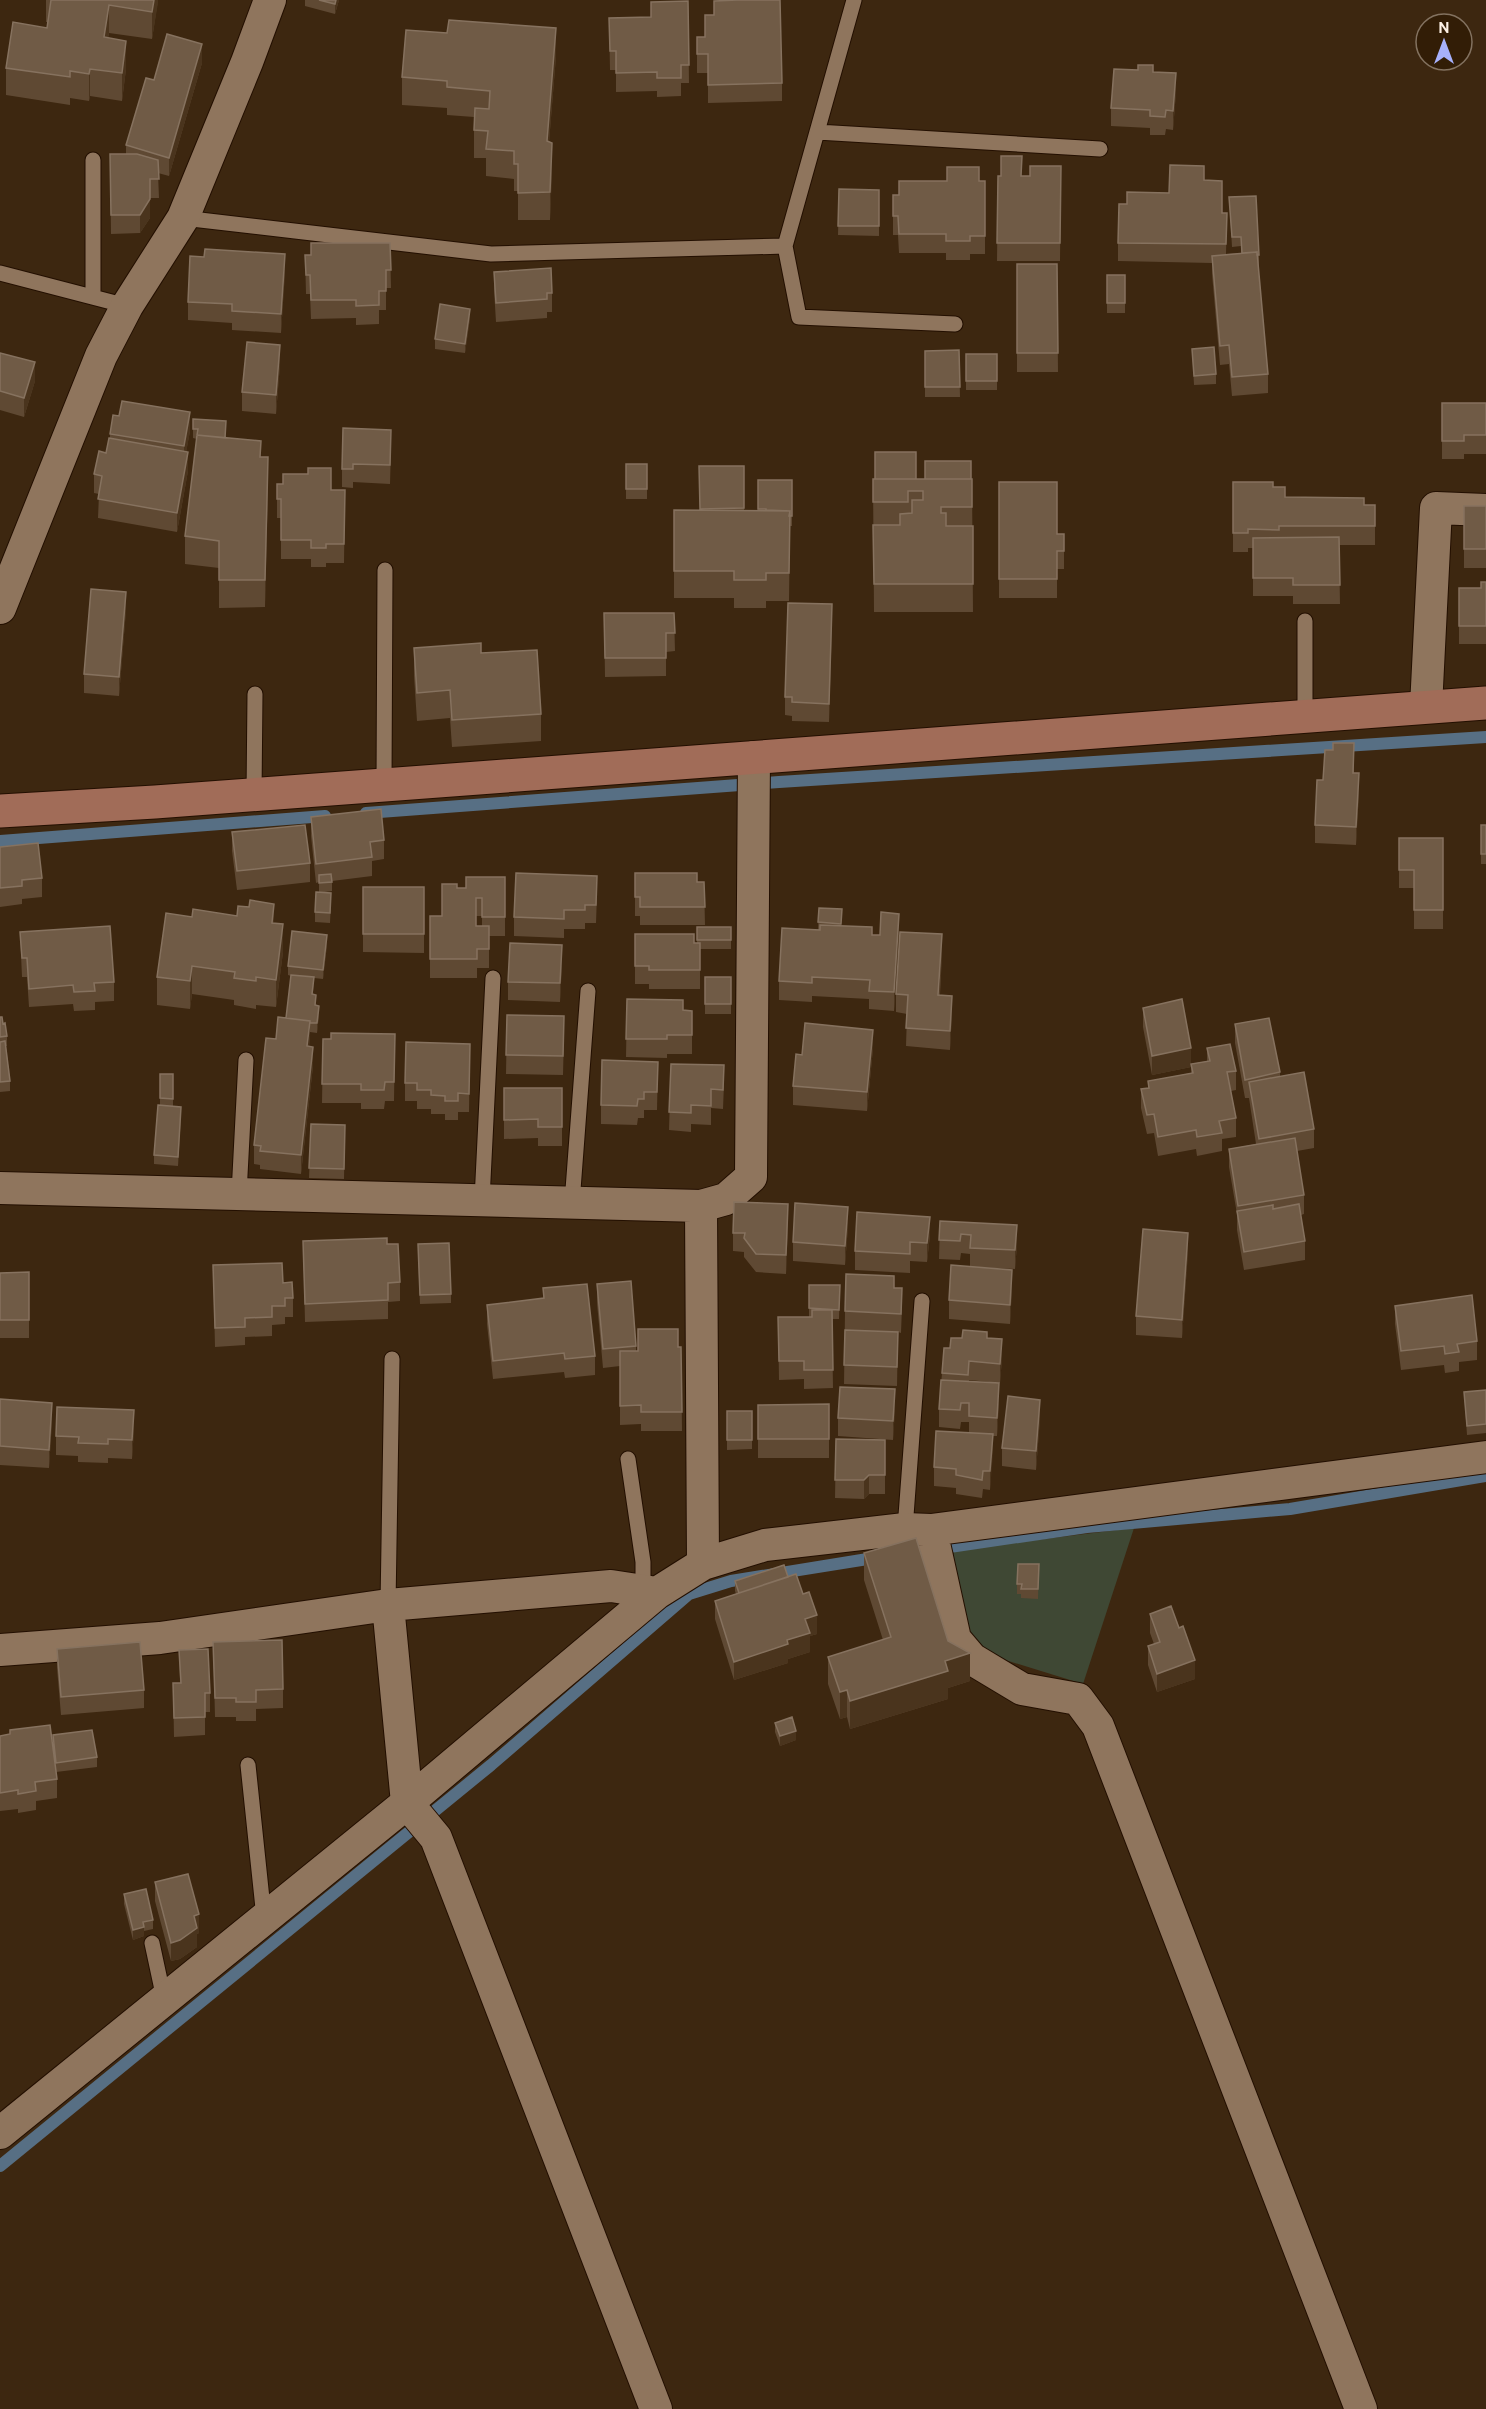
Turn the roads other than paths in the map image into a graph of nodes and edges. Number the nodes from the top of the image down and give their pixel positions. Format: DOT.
graph roads {
  1 [pos="270,0"];
  2 [pos="854,0"];
  3 [pos="817,132"];
  4 [pos="1100,149"];
  5 [pos="93,160"];
  6 [pos="183,218"];
  7 [pos="785,246"];
  8 [pos="0,273"];
  9 [pos="93,297"];
  10 [pos="127,306"];
  11 [pos="955,324"];
  12 [pos="1486,510"];
  13 [pos="385,570"];
  14 [pos="0,608"];
  15 [pos="1305,621"];
  16 [pos="255,694"];
  17 [pos="1486,703"];
  18 [pos="1426,707"];
  19 [pos="1305,718"];
  20 [pos="754,757"];
  21 [pos="384,785"];
  22 [pos="254,795"];
  23 [pos="0,811"];
  24 [pos="493,978"];
  25 [pos="588,991"];
  26 [pos="246,1060"];
  27 [pos="0,1188"];
  28 [pos="239,1194"];
  29 [pos="482,1200"];
  30 [pos="572,1203"];
  31 [pos="701,1206"];
  32 [pos="922,1301"];
  33 [pos="392,1359"];
  34 [pos="1486,1457"];
  35 [pos="628,1459"];
  36 [pos="918,1529"];
  37 [pos="703,1564"];
  38 [pos="650,1592"];
  39 [pos="388,1605"];
  40 [pos="0,1650"];
  41 [pos="248,1765"];
  42 [pos="407,1803"];
  43 [pos="264,1918"];
  44 [pos="152,1943"];
  45 [pos="164,1999"];
  46 [pos="0,2133"];
  47 [pos="656,2409"];
  48 [pos="1361,2409"];
  1 -- 6 [label="street"];
  2 -- 3 [label="lane"];
  3 -- 4 [label="lane"];
  3 -- 7 [label="lane"];
  5 -- 9 [label="lane"];
  6 -- 7 [label="lane"];
  6 -- 10 [label="street"];
  7 -- 11 [label="lane"];
  8 -- 9 [label="lane"];
  9 -- 10 [label="lane"];
  10 -- 14 [label="street"];
  12 -- 18 [label="street"];
  13 -- 21 [label="lane"];
  15 -- 19 [label="lane"];
  16 -- 22 [label="lane"];
  17 -- 18 [label="street"];
  18 -- 19 [label="street"];
  19 -- 20 [label="street"];
  20 -- 21 [label="street"];
  20 -- 31 [label="street"];
  21 -- 22 [label="street"];
  22 -- 23 [label="street"];
  24 -- 29 [label="lane"];
  25 -- 30 [label="lane"];
  26 -- 28 [label="lane"];
  27 -- 28 [label="street"];
  28 -- 29 [label="street"];
  29 -- 30 [label="street"];
  30 -- 31 [label="street"];
  31 -- 37 [label="street"];
  32 -- 36 [label="lane"];
  33 -- 39 [label="lane"];
  34 -- 36 [label="street"];
  35 -- 38 [label="lane"];
  36 -- 37 [label="street"];
  36 -- 48 [label="street"];
  37 -- 38 [label="street"];
  38 -- 39 [label="street"];
  38 -- 42 [label="street"];
  39 -- 40 [label="street"];
  39 -- 42 [label="street"];
  41 -- 43 [label="lane"];
  42 -- 43 [label="street"];
  42 -- 47 [label="street"];
  43 -- 45 [label="street"];
  44 -- 45 [label="lane"];
  45 -- 46 [label="street"];
}
